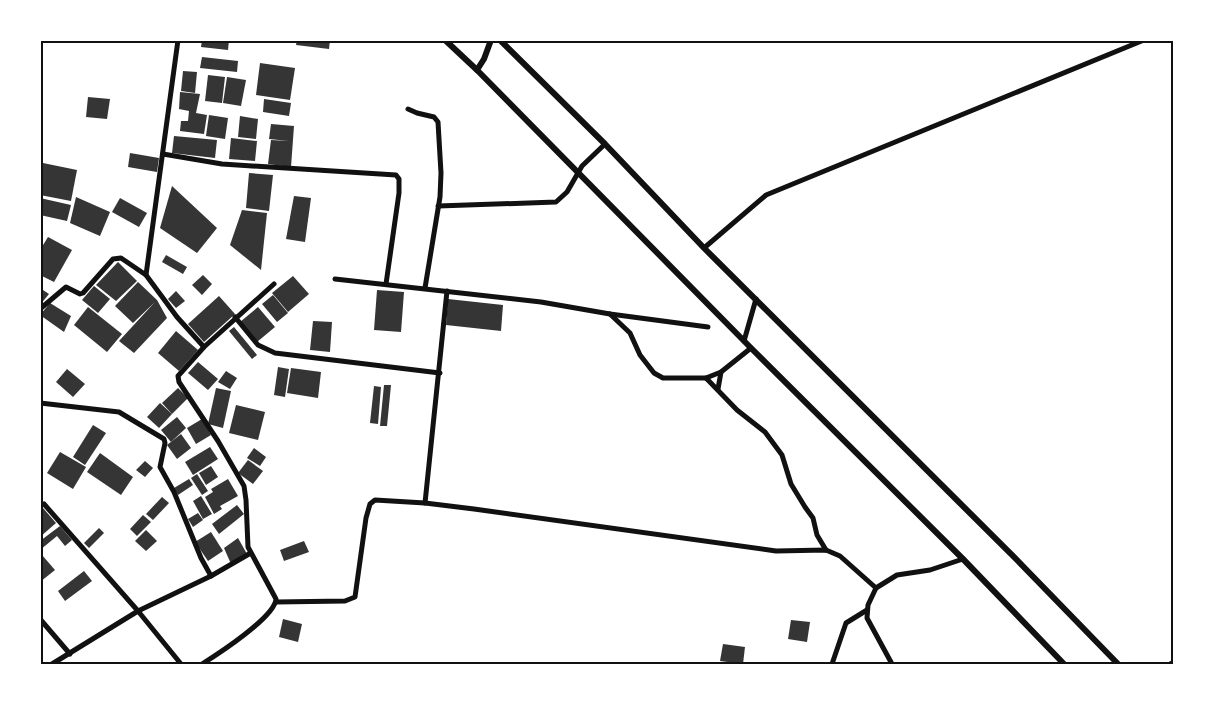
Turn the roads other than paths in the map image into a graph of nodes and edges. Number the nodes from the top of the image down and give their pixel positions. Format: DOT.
graph roads {
  1 [pos="178,40"];
  2 [pos="445,40"];
  3 [pos="491,40"];
  4 [pos="500,40"];
  5 [pos="1144,40"];
  6 [pos="477,70"];
  7 [pos="408,109"];
  8 [pos="605,144"];
  9 [pos="163,154"];
  10 [pos="579,171"];
  11 [pos="438,206"];
  12 [pos="704,248"];
  13 [pos="146,275"];
  14 [pos="335,279"];
  15 [pos="274,284"];
  16 [pos="386,284"];
  17 [pos="425,288"];
  18 [pos="447,291"];
  19 [pos="756,299"];
  20 [pos="40,309"];
  21 [pos="610,314"];
  22 [pos="235,317"];
  23 [pos="708,327"];
  24 [pos="744,341"];
  25 [pos="204,347"];
  26 [pos="751,348"];
  27 [pos="721,372"];
  28 [pos="440,373"];
  29 [pos="706,378"];
  30 [pos="718,389"];
  31 [pos="40,404"];
  32 [pos="425,503"];
  33 [pos="44,504"];
  34 [pos="826,550"];
  35 [pos="249,554"];
  36 [pos="963,559"];
  37 [pos="210,576"];
  38 [pos="876,588"];
  39 [pos="276,603"];
  40 [pos="867,610"];
  41 [pos="138,611"];
  42 [pos="40,619"];
  43 [pos="70,654"];
  44 [pos="1173,660"];
  45 [pos="52,664"];
  46 [pos="181,664"];
  47 [pos="202,664"];
  48 [pos="832,664"];
  49 [pos="892,664"];
  50 [pos="1064,664"];
  51 [pos="1118,664"];
  52 [pos="1167,664"];
  1 -- 9 [label="street"];
  2 -- 6 [label="street"];
  3 -- 6 [label="street"];
  4 -- 8 [label="street"];
  5 -- 12 [label="street"];
  6 -- 10 [label="street"];
  7 -- 11 [label="street"];
  8 -- 10 [label="street"];
  8 -- 12 [label="street"];
  9 -- 13 [label="street"];
  9 -- 16 [label="street"];
  10 -- 11 [label="street"];
  10 -- 24 [label="street"];
  11 -- 17 [label="street"];
  12 -- 19 [label="street"];
  13 -- 20 [label="street"];
  13 -- 25 [label="street"];
  14 -- 16 [label="street"];
  15 -- 22 [label="street"];
  16 -- 17 [label="street"];
  17 -- 18 [label="street"];
  18 -- 21 [label="street"];
  18 -- 28 [label="street"];
  19 -- 24 [label="street"];
  19 -- 51 [label="street"];
  21 -- 23 [label="street"];
  21 -- 29 [label="street"];
  22 -- 25 [label="street"];
  22 -- 28 [label="street"];
  24 -- 26 [label="street"];
  25 -- 35 [label="street"];
  26 -- 27 [label="street"];
  26 -- 36 [label="street"];
  27 -- 29 [label="street"];
  27 -- 30 [label="street"];
  28 -- 32 [label="street"];
  29 -- 30 [label="street"];
  30 -- 34 [label="street"];
  31 -- 37 [label="street"];
  32 -- 34 [label="street"];
  32 -- 39 [label="street"];
  33 -- 41 [label="street"];
  34 -- 38 [label="street"];
  35 -- 37 [label="street"];
  35 -- 39 [label="street"];
  36 -- 38 [label="street"];
  36 -- 50 [label="street"];
  37 -- 41 [label="street"];
  38 -- 40 [label="street"];
  39 -- 47 [label="street"];
  40 -- 48 [label="street"];
  40 -- 49 [label="street"];
  41 -- 43 [label="street"];
  41 -- 46 [label="street"];
  42 -- 43 [label="street"];
  43 -- 45 [label="street"];
  44 -- 52 [label="lane"];
}
